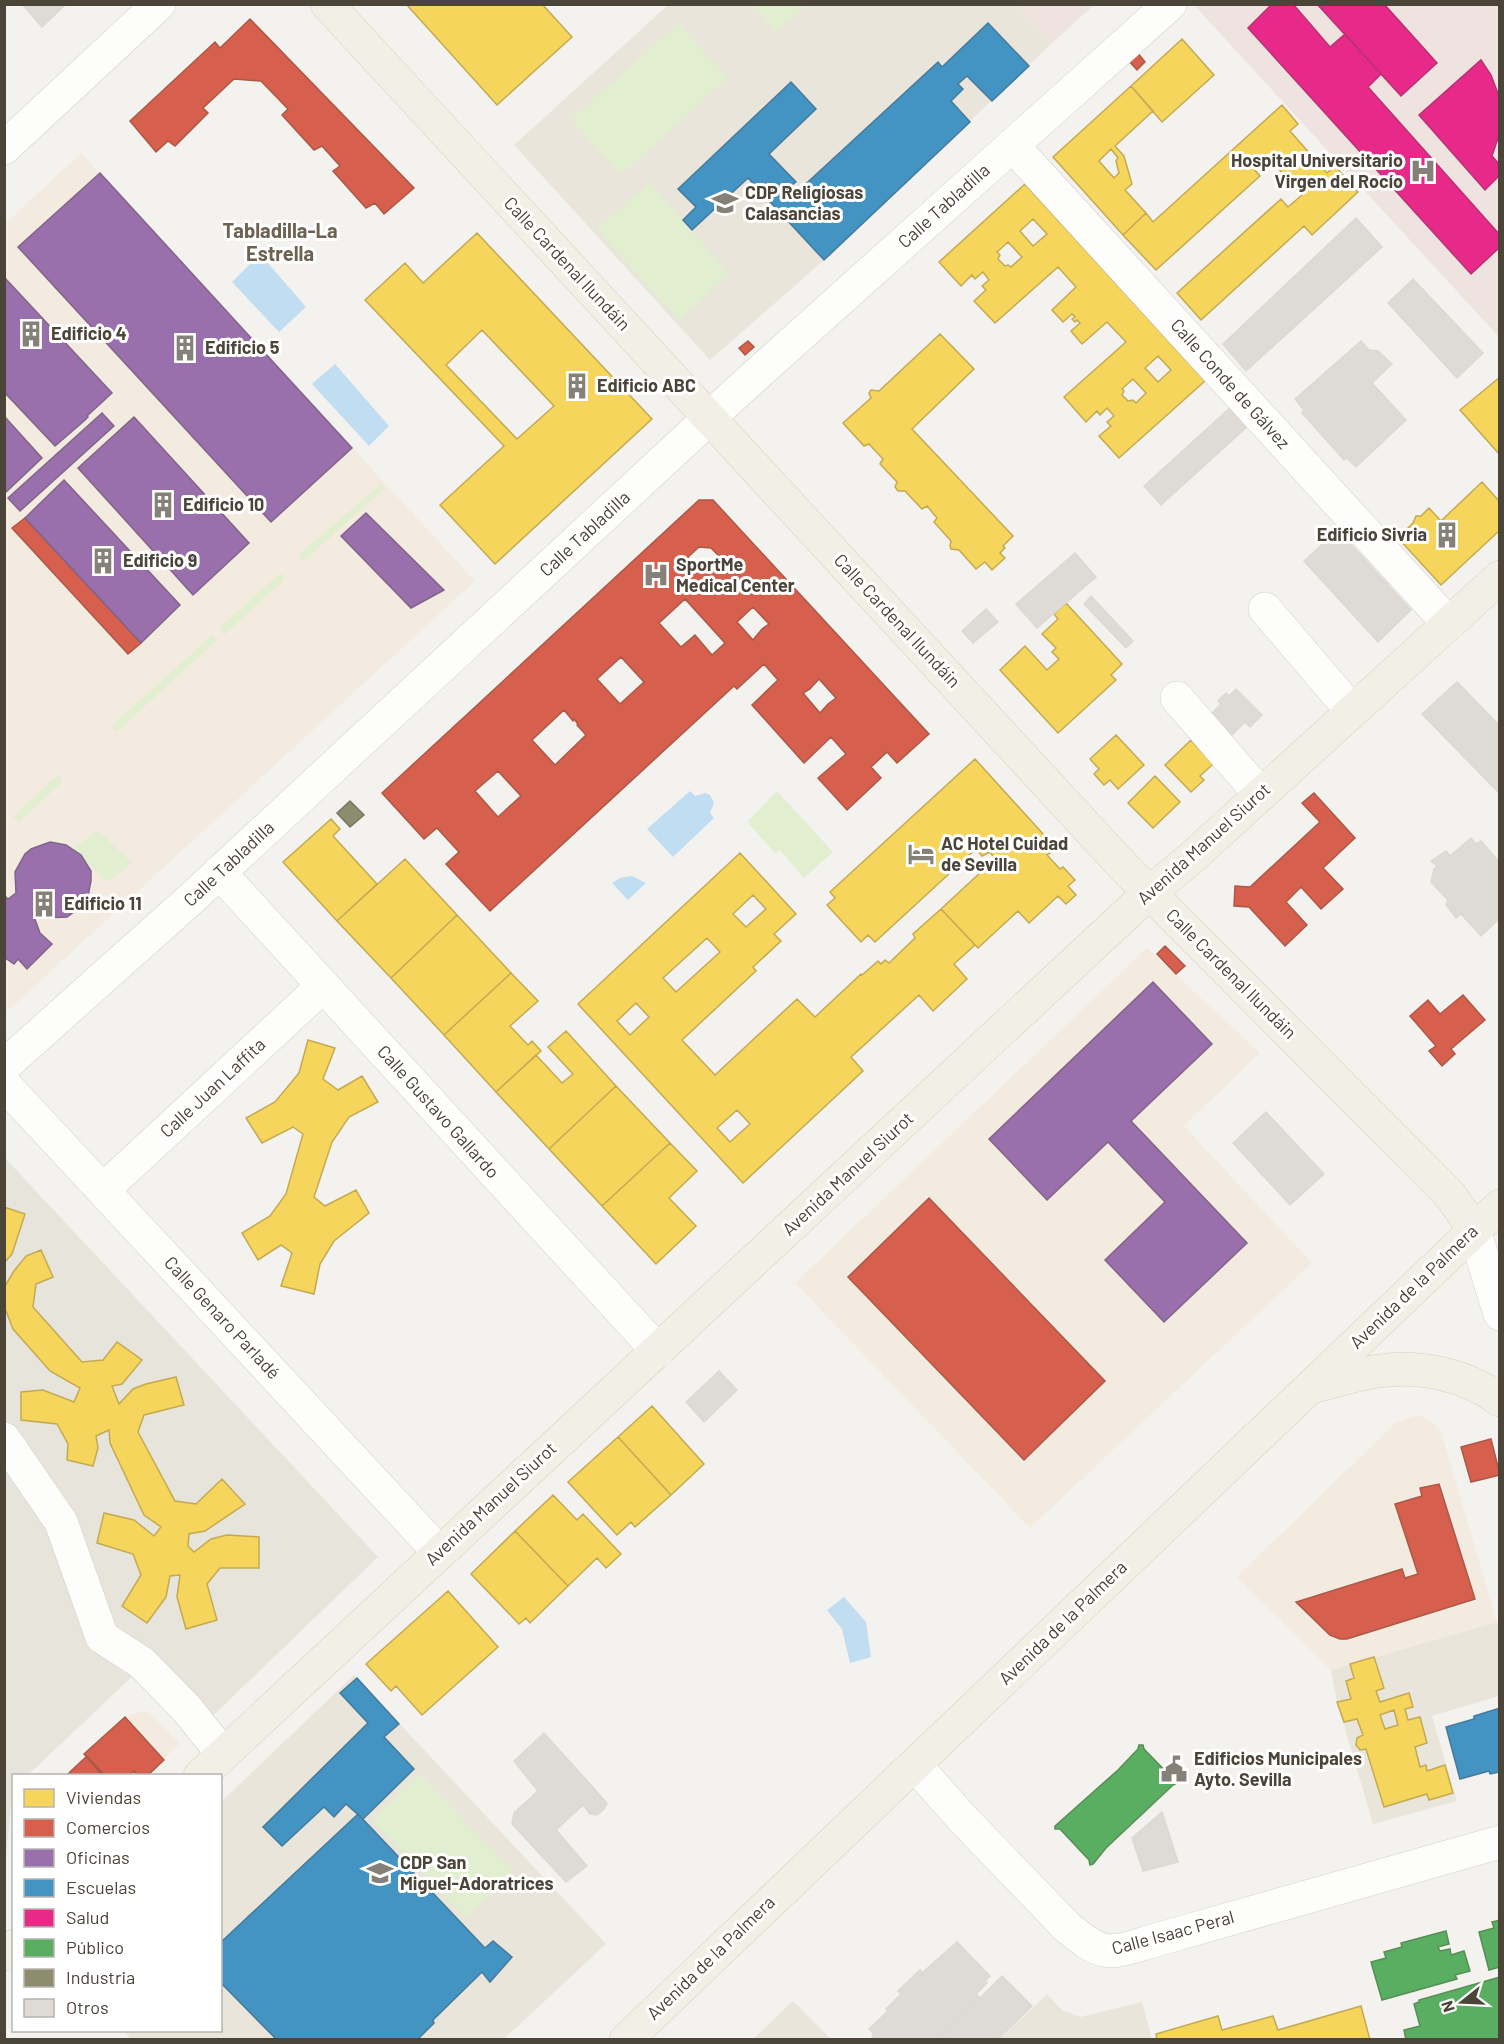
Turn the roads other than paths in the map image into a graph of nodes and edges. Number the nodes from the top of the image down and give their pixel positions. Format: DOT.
graph roads {
  1 [pos="159,4"];
  2 [pos="327,4"];
  3 [pos="1170,4"];
  4 [pos="1012,145"];
  5 [pos="4,148"];
  6 [pos="710,418"];
  7 [pos="1500,578"];
  8 [pos="1265,609"];
  9 [pos="1449,624"];
  10 [pos="1177,698"];
  11 [pos="1352,711"];
  12 [pos="1260,794"];
  13 [pos="219,872"];
  14 [pos="1149,893"];
  15 [pos="323,986"];
  16 [pos="4,1066"];
  17 [pos="4,1084"];
  18 [pos="103,1190"];
  19 [pos="1500,1206"];
  20 [pos="1474,1230"];
  21 [pos="1500,1314"];
  22 [pos="658,1352"];
  23 [pos="1309,1388"];
  24 [pos="1500,1400"];
  25 [pos="4,1439"];
  26 [pos="439,1552"];
  27 [pos="211,1765"];
  28 [pos="915,1765"];
  29 [pos="1500,1842"];
  30 [pos="626,2040"];
  1 -- 5 [label="street"];
  2 -- 6 [label="main road, Calle Cardenal Ilundáin"];
  3 -- 4 [label="street, Calle Tabladilla"];
  4 -- 6 [label="street, Calle Tabladilla"];
  4 -- 9 [label="street, Calle Conde de Gálvez"];
  6 -- 13 [label="street, Calle Tabladilla"];
  6 -- 14 [label="main road, Calle Cardenal Ilundáin"];
  7 -- 9 [label="main road, Avenida Manuel Siurot"];
  8 -- 11 [label="street"];
  9 -- 11 [label="main road, Avenida Manuel Siurot"];
  10 -- 12 [label="street"];
  11 -- 12 [label="main road, Avenida Manuel Siurot"];
  12 -- 14 [label="main road, Avenida Manuel Siurot"];
  13 -- 15 [label="street, Calle Gustavo Gallardo"];
  13 -- 16 [label="street, Calle Tabladilla"];
  14 -- 20 [label="main road, Calle Cardenal Ilundáin"];
  14 -- 22 [label="main road, Avenida Manuel Siurot"];
  15 -- 18 [label="street, Calle Juan Laffita"];
  15 -- 22 [label="street, Calle Gustavo Gallardo"];
  17 -- 18 [label="street, Calle Genaro Parladé"];
  18 -- 26 [label="street, Calle Genaro Parladé"];
  19 -- 20 [label="main road, Avenida de la Palmera"];
  20 -- 21 [label="street"];
  20 -- 23 [label="main road, Avenida de la Palmera"];
  22 -- 26 [label="main road, Avenida Manuel Siurot"];
  23 -- 24 [label="main road"];
  23 -- 28 [label="main road, Avenida de la Palmera"];
  25 -- 27 [label="street"];
  26 -- 27 [label="main road, Avenida Manuel Siurot"];
  28 -- 29 [label="street, Calle Isaac Peral"];
  28 -- 30 [label="main road, Avenida de la Palmera"];
}
